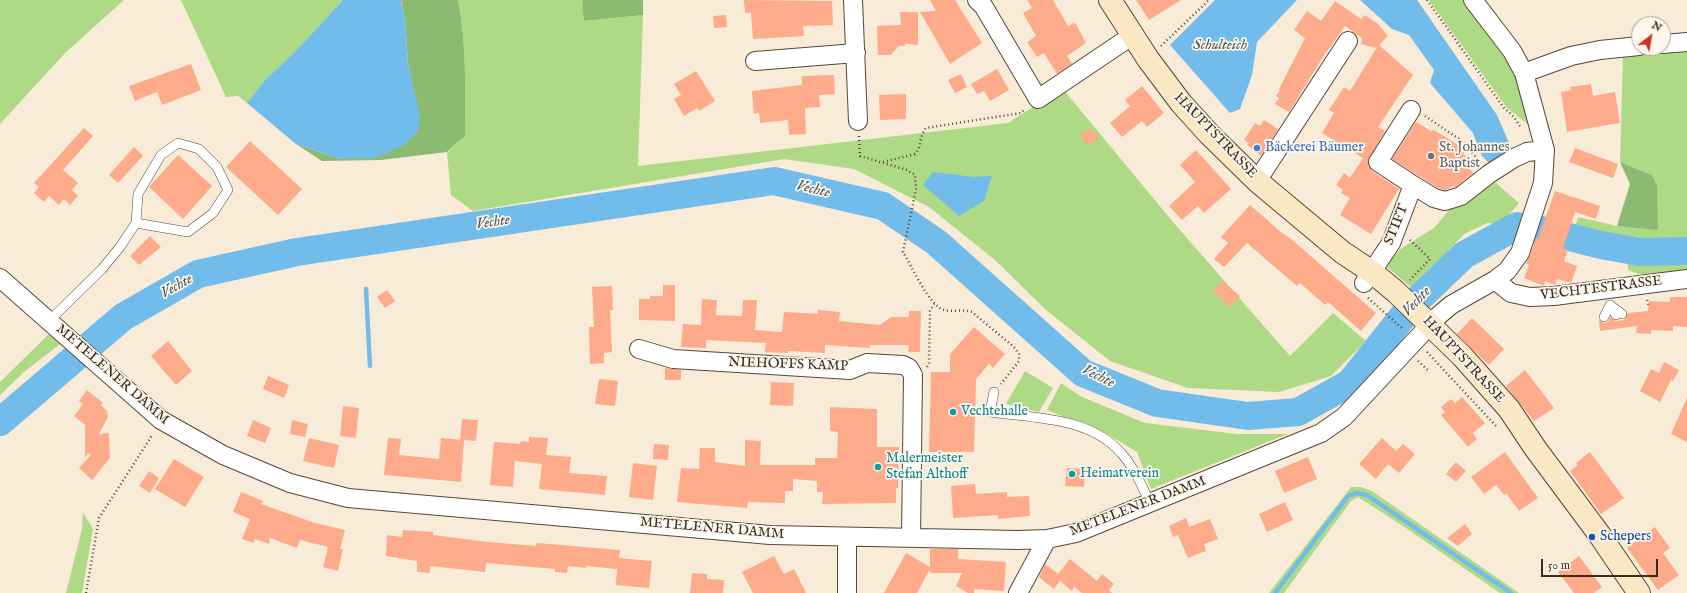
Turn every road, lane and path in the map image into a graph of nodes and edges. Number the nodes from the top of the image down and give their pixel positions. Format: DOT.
graph roads {
  1 [pos="854,0"];
  2 [pos="977,0"];
  3 [pos="1110,0"];
  4 [pos="1209,0"];
  5 [pos="1427,0"];
  6 [pos="1473,0"];
  7 [pos="1133,35"];
  8 [pos="1348,41"];
  9 [pos="1687,42"];
  10 [pos="1671,43"];
  11 [pos="1631,47"];
  12 [pos="1158,49"];
  13 [pos="856,52"];
  14 [pos="754,61"];
  15 [pos="1524,73"];
  16 [pos="1038,99"];
  17 [pos="1411,110"];
  18 [pos="858,121"];
  19 [pos="1541,150"];
  20 [pos="883,163"];
  21 [pos="1489,174"];
  22 [pos="1258,181"];
  23 [pos="1413,185"];
  24 [pos="136,223"];
  25 [pos="1397,228"];
  26 [pos="1368,277"];
  27 [pos="0,278"];
  28 [pos="1687,279"];
  29 [pos="1495,280"];
  30 [pos="1609,297"];
  31 [pos="934,304"];
  32 [pos="1403,312"];
  33 [pos="53,325"];
  34 [pos="639,349"];
  35 [pos="1416,358"];
  36 [pos="929,363"];
  37 [pos="1429,372"];
  38 [pos="994,392"];
  39 [pos="161,420"];
  40 [pos="1150,503"];
  41 [pos="847,537"];
  42 [pos="911,538"];
  43 [pos="1047,539"];
  44 [pos="1626,572"];
  45 [pos="86,593"];
  46 [pos="847,593"];
  47 [pos="1018,593"];
  48 [pos="1639,593"];
  49 [pos="1645,593"];
  1 -- 13 [label="street"];
  2 -- 16 [label="street"];
  3 -- 7 [label="main road, HAUPTSTRASSE"];
  4 -- 12 [label="path"];
  5 -- 19 [label="path"];
  6 -- 15 [label="street, METELENER DAMM"];
  7 -- 16 [label="street"];
  7 -- 22 [label="main road, HAUPTSTRASSE"];
  8 -- 22 [label="street"];
  9 -- 10 [label="street"];
  11 -- 15 [label="street"];
  13 -- 14 [label="street"];
  13 -- 18 [label="street"];
  15 -- 19 [label="street, METELENER DAMM"];
  16 -- 20 [label="path"];
  17 -- 21 [label="path"];
  17 -- 23 [label="street, STIFT"];
  18 -- 20 [label="path"];
  19 -- 21 [label="street, STIFT"];
  19 -- 29 [label="street, METELENER DAMM"];
  20 -- 31 [label="path"];
  21 -- 23 [label="street, STIFT"];
  22 -- 26 [label="main road, HAUPTSTRASSE"];
  23 -- 25 [label="street, STIFT"];
  24 -- 24 [label="lane"];
  24 -- 33 [label="lane"];
  25 -- 26 [label="street, STIFT"];
  25 -- 32 [label="path"];
  26 -- 32 [label="main road, HAUPTSTRASSE"];
  27 -- 33 [label="street, METELENER DAMM"];
  28 -- 30 [label="street, VECHTESTRASSE"];
  29 -- 30 [label="street, VECHTESTRASSE"];
  29 -- 32 [label="street, METELENER DAMM"];
  30 -- 30 [label="lane"];
  31 -- 36 [label="path"];
  31 -- 38 [label="path"];
  32 -- 40 [label="street, METELENER DAMM"];
  32 -- 44 [label="main road, HAUPTSTRASSE"];
  33 -- 39 [label="street, METELENER DAMM"];
  34 -- 42 [label="street, NIEHOFFS KAMP"];
  35 -- 37 [label="path"];
  38 -- 40 [label="lane"];
  39 -- 41 [label="street, METELENER DAMM"];
  39 -- 45 [label="path"];
  40 -- 43 [label="street, METELENER DAMM"];
  41 -- 42 [label="street, METELENER DAMM"];
  41 -- 46 [label="street"];
  42 -- 43 [label="street, METELENER DAMM"];
  43 -- 47 [label="street"];
  44 -- 48 [label="main road, HAUPTSTRASSE"];
  44 -- 49 [label="main road, HAUPTSTRASSE"];
}
